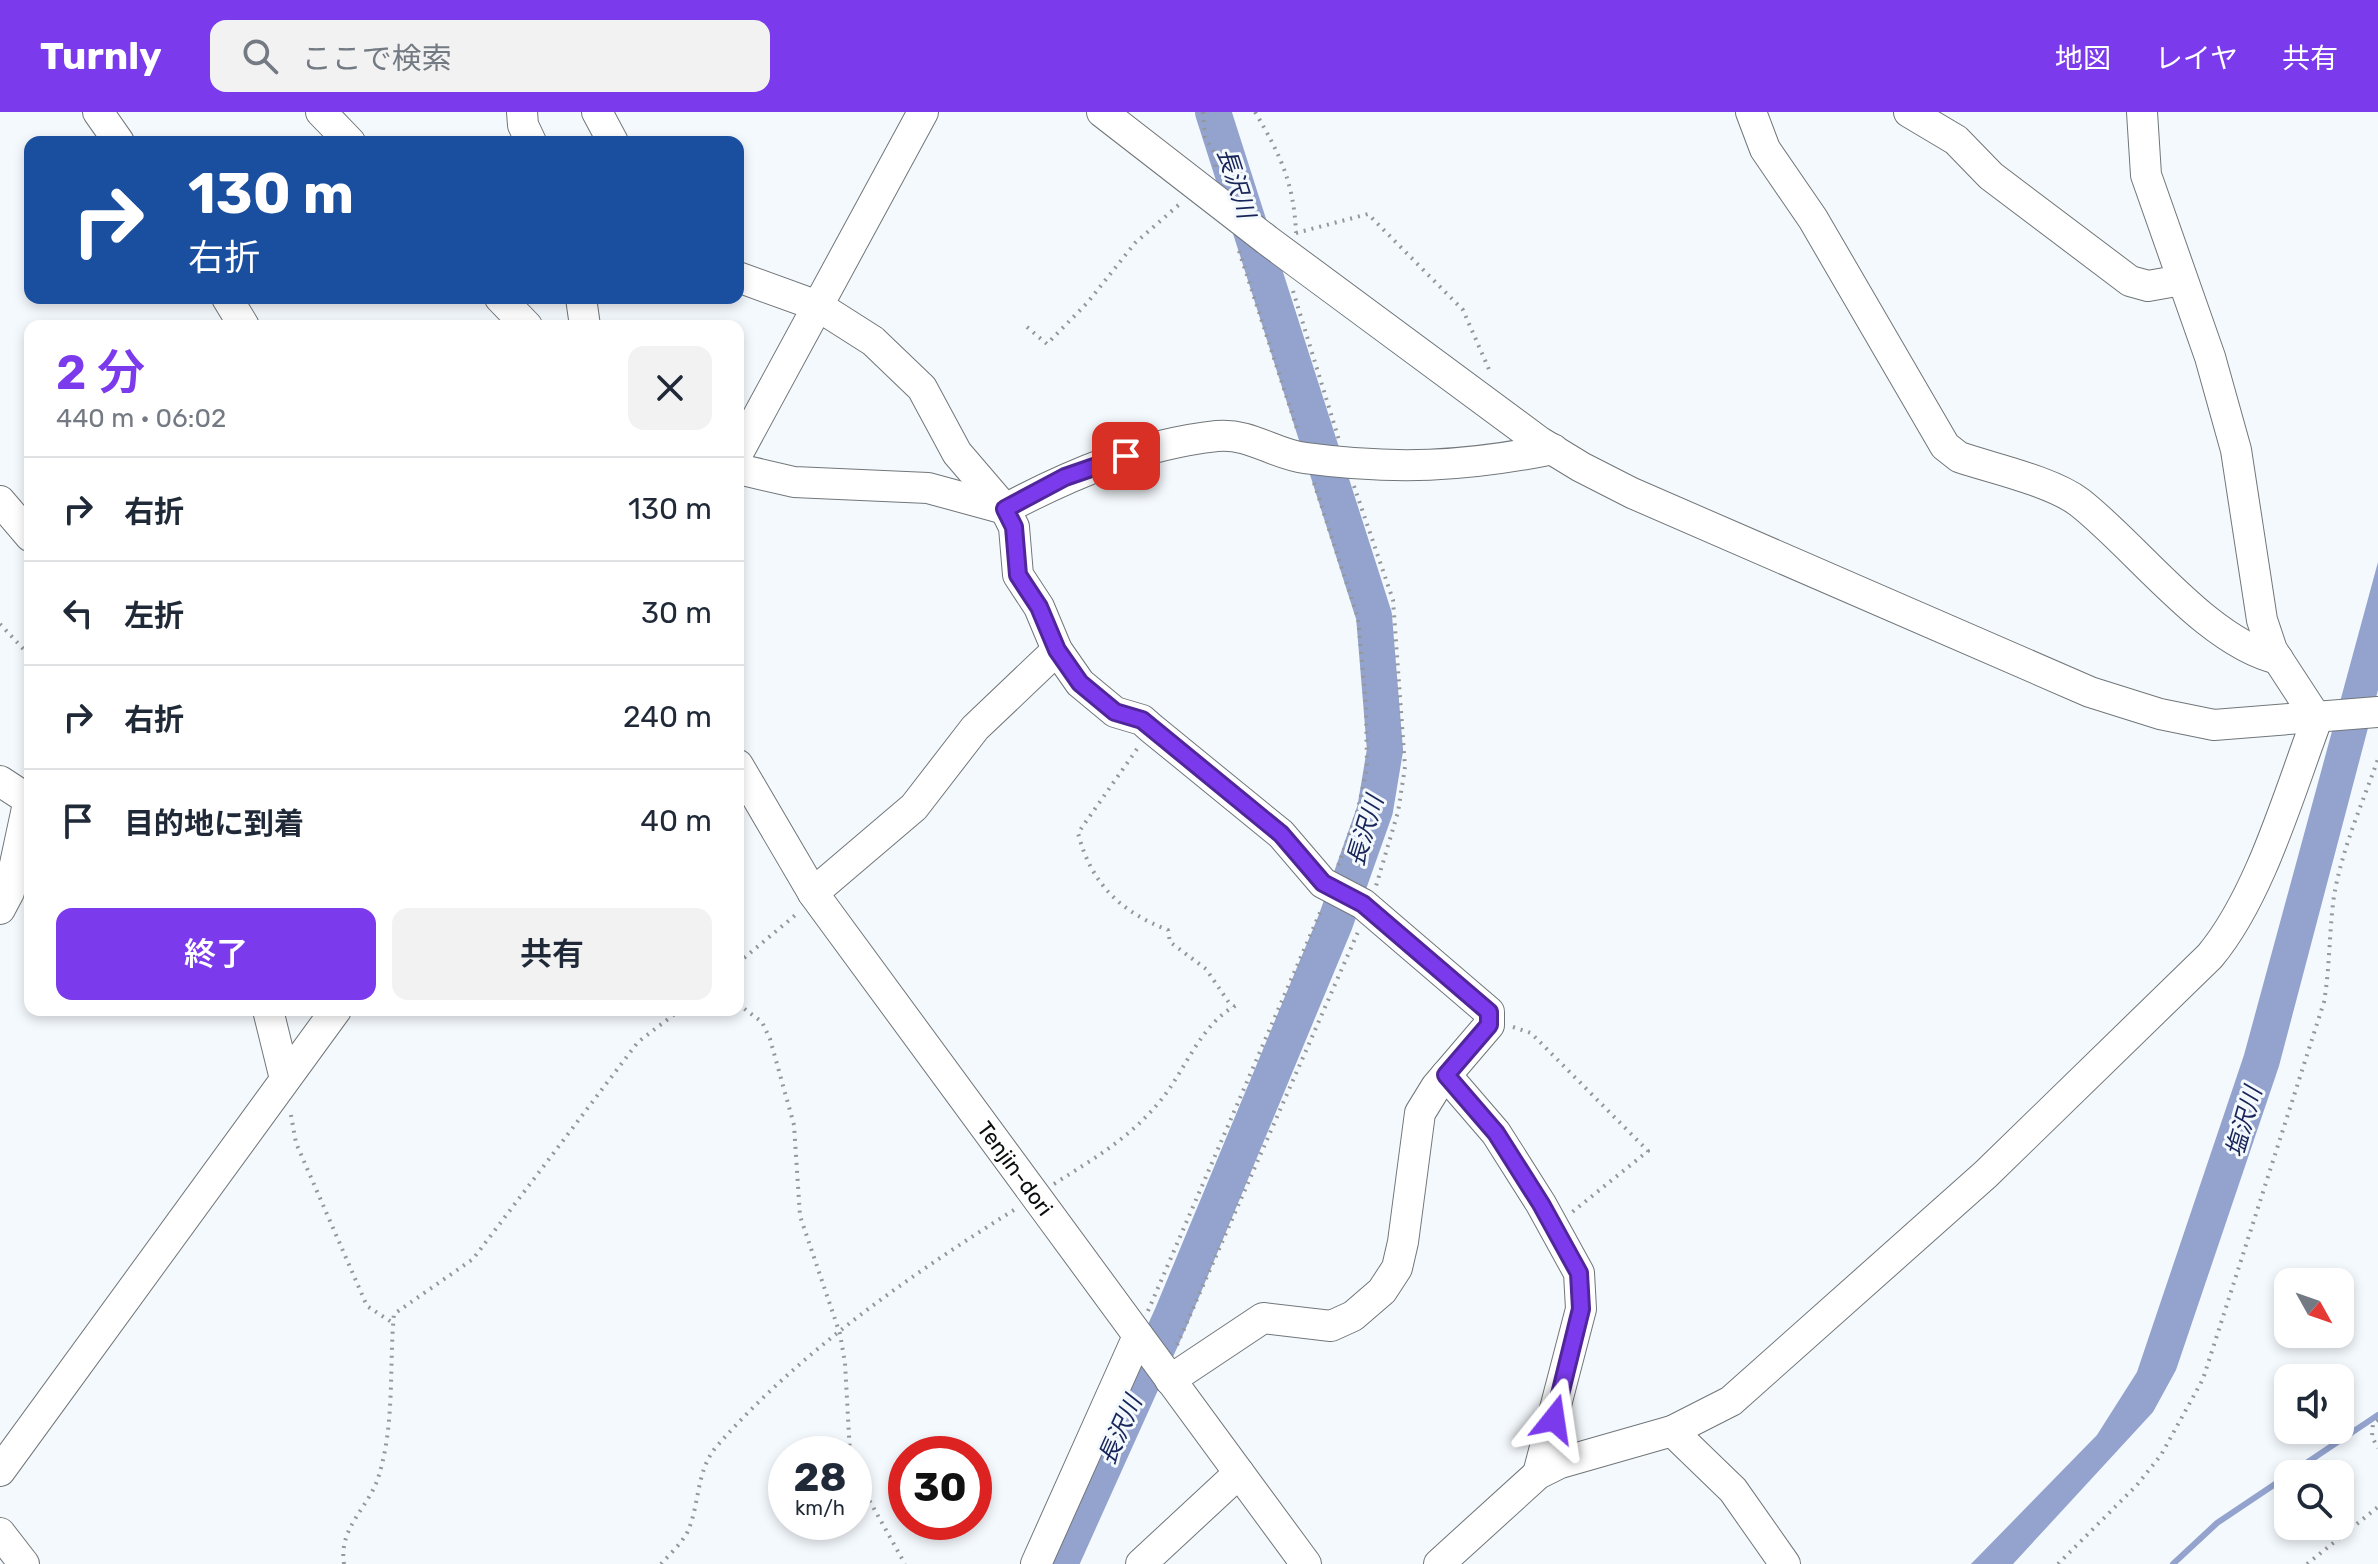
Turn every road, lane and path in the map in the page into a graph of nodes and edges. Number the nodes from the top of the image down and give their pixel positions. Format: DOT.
graph roads {
  1 [pos="98,112"];
  2 [pos="321,112"];
  3 [pos="522,112"];
  4 [pos="597,112"];
  5 [pos="923,112"];
  6 [pos="1102,112"];
  7 [pos="1203,112"];
  8 [pos="1255,112"];
  9 [pos="1751,112"];
  10 [pos="1909,112"];
  11 [pos="2142,112"];
  12 [pos="115,136"];
  13 [pos="344,136"];
  14 [pos="528,136"];
  15 [pos="610,136"];
  16 [pos="1214,199"];
  17 [pos="1284,243"];
  18 [pos="744,279"];
  19 [pos="2182,280"];
  20 [pos="506,304"];
  21 [pos="818,306"];
  22 [pos="521,320"];
  23 [pos="1027,327"];
  24 [pos="1495,408"];
  25 [pos="744,442"];
  26 [pos="1553,449"];
  27 [pos="1308,458"];
  28 [pos="1343,462"];
  29 [pos="744,470"];
  30 [pos="0,501"];
  31 [pos="1005,509"];
  32 [pos="24,529"];
  33 [pos="0,624"];
  34 [pos="24,650"];
  35 [pos="1057,650"];
  36 [pos="2278,659"];
  37 [pos="2378,712"];
  38 [pos="2326,718"];
  39 [pos="1151,728"];
  40 [pos="2378,759"];
  41 [pos="744,775"];
  42 [pos="0,781"];
  43 [pos="24,794"];
  44 [pos="24,821"];
  45 [pos="1332,888"];
  46 [pos="815,895"];
  47 [pos="1366,906"];
  48 [pos="0,909"];
  49 [pos="744,958"];
  50 [pos="744,1008"];
  51 [pos="269,1016"];
  52 [pos="332,1016"];
  53 [pos="672,1016"];
  54 [pos="1489,1020"];
  55 [pos="1446,1075"];
  56 [pos="285,1079"];
  57 [pos="1035,1196"];
  58 [pos="1553,1226"];
  59 [pos="393,1323"];
  60 [pos="840,1334"];
  61 [pos="1138,1336"];
  62 [pos="1167,1375"];
  63 [pos="2378,1420"];
  64 [pos="1672,1431"];
  65 [pos="849,1436"];
  66 [pos="2378,1448"];
  67 [pos="0,1471"];
  68 [pos="1239,1473"];
  69 [pos="1538,1474"];
  70 [pos="872,1505"];
  71 [pos="2378,1507"];
  72 [pos="0,1533"];
  73 [pos="24,1564"];
  74 [pos="344,1564"];
  75 [pos="661,1564"];
  76 [pos="905,1564"];
  77 [pos="1036,1564"];
  78 [pos="1141,1564"];
  79 [pos="1306,1564"];
  80 [pos="1439,1564"];
  81 [pos="1785,1564"];
  82 [pos="2058,1564"];
  83 [pos="2307,1564"];
  1 -- 12 [label="street"];
  2 -- 13 [label="street"];
  3 -- 14 [label="street"];
  4 -- 15 [label="street"];
  5 -- 21 [label="street"];
  6 -- 16 [label="street"];
  7 -- 16 [label="path"];
  8 -- 17 [label="path"];
  9 -- 36 [label="street"];
  10 -- 19 [label="street"];
  11 -- 19 [label="street"];
  16 -- 17 [label="street"];
  16 -- 23 [label="path"];
  16 -- 27 [label="path"];
  17 -- 24 [label="street"];
  17 -- 24 [label="path"];
  17 -- 28 [label="path"];
  18 -- 21 [label="street"];
  19 -- 36 [label="street"];
  20 -- 22 [label="street"];
  21 -- 25 [label="street"];
  21 -- 31 [label="street"];
  24 -- 26 [label="street"];
  26 -- 28 [label="street"];
  26 -- 38 [label="street"];
  27 -- 28 [label="street"];
  27 -- 31 [label="street"];
  27 -- 45 [label="path"];
  28 -- 47 [label="path"];
  29 -- 31 [label="street"];
  30 -- 32 [label="street"];
  31 -- 35 [label="street"];
  33 -- 34 [label="path"];
  35 -- 39 [label="street"];
  35 -- 46 [label="street"];
  36 -- 38 [label="street"];
  37 -- 38 [label="street"];
  38 -- 64 [label="street"];
  39 -- 45 [label="street"];
  39 -- 57 [label="path"];
  40 -- 82 [label="path"];
  41 -- 46 [label="street, Tenjin-dori"];
  42 -- 43 [label="street"];
  44 -- 48 [label="street"];
  45 -- 47 [label="street"];
  45 -- 61 [label="path"];
  46 -- 49 [label="path"];
  46 -- 57 [label="street, Tenjin-dori"];
  47 -- 54 [label="street"];
  47 -- 62 [label="path"];
  50 -- 60 [label="path"];
  51 -- 56 [label="street"];
  52 -- 56 [label="street"];
  53 -- 59 [label="path"];
  54 -- 55 [label="street"];
  54 -- 58 [label="path"];
  55 -- 58 [label="street"];
  55 -- 62 [label="street"];
  56 -- 59 [label="path"];
  56 -- 67 [label="street"];
  57 -- 60 [label="path"];
  57 -- 61 [label="street, Tenjin-dori"];
  58 -- 69 [label="street"];
  59 -- 74 [label="path"];
  60 -- 65 [label="path"];
  60 -- 75 [label="path"];
  61 -- 62 [label="street, Tenjin-dori"];
  61 -- 77 [label="street"];
  62 -- 68 [label="street, Tenjin-dori"];
  63 -- 66 [label="path"];
  64 -- 69 [label="street"];
  64 -- 81 [label="street"];
  68 -- 78 [label="street"];
  68 -- 79 [label="street, Tenjin-dori"];
  69 -- 80 [label="street"];
  70 -- 76 [label="path"];
  71 -- 83 [label="path"];
  72 -- 73 [label="street"];
}
